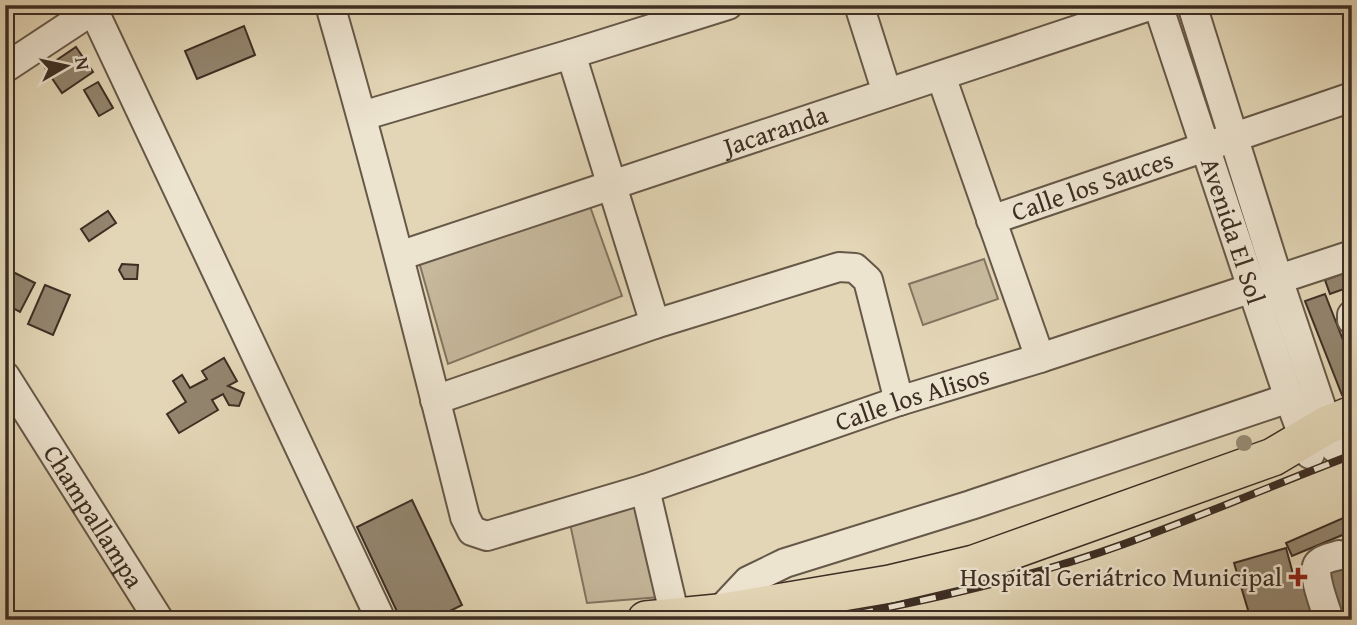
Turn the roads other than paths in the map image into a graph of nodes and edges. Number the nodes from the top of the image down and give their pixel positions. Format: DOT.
graph roads {
  1 [pos="330,5"];
  2 [pos="728,5"];
  3 [pos="859,5"];
  4 [pos="1152,5"];
  5 [pos="1158,5"];
  6 [pos="1192,5"];
  7 [pos="92,8"];
  8 [pos="571,54"];
  9 [pos="5,68"];
  10 [pos="941,76"];
  11 [pos="887,93"];
  12 [pos="1352,97"];
  13 [pos="362,116"];
  14 [pos="1233,138"];
  15 [pos="1204,147"];
  16 [pos="612,185"];
  17 [pos="992,220"];
  18 [pos="1352,255"];
  19 [pos="399,256"];
  20 [pos="1278,279"];
  21 [pos="1252,288"];
  22 [pos="655,324"];
  23 [pos="1040,358"];
  24 [pos="5,376"];
  25 [pos="1289,398"];
  26 [pos="436,400"];
  27 [pos="899,401"];
  28 [pos="1330,437"];
  29 [pos="645,489"];
  30 [pos="1339,555"];
  31 [pos="718,613"];
  32 [pos="661,618"];
  33 [pos="159,620"];
  34 [pos="381,620"];
  35 [pos="1329,620"];
  1 -- 13 [label="street"];
  2 -- 8 [label="street"];
  3 -- 11 [label="street"];
  4 -- 10 [label="street, Jacaranda"];
  5 -- 15 [label="street, Avenida El Sol"];
  6 -- 14 [label="street, Avenida El Sol"];
  7 -- 9 [label="street"];
  7 -- 34 [label="street"];
  8 -- 13 [label="street"];
  8 -- 16 [label="street"];
  10 -- 11 [label="street, Jacaranda"];
  10 -- 17 [label="street"];
  11 -- 16 [label="street, Jacaranda"];
  12 -- 14 [label="street, Calle los Sauces"];
  13 -- 19 [label="street"];
  14 -- 15 [label="street, Calle los Sauces"];
  14 -- 20 [label="street, Avenida El Sol"];
  15 -- 17 [label="street, Calle los Sauces"];
  15 -- 21 [label="street, Avenida El Sol"];
  16 -- 19 [label="street, Jacaranda"];
  16 -- 22 [label="street"];
  17 -- 23 [label="street"];
  18 -- 20 [label="street, Calle los Alisos"];
  19 -- 26 [label="street"];
  20 -- 21 [label="street, Calle los Alisos"];
  20 -- 28 [label="street, Avenida El Sol"];
  21 -- 23 [label="street, Calle los Alisos"];
  21 -- 25 [label="street, Avenida El Sol"];
  22 -- 26 [label="street"];
  22 -- 27 [label="street"];
  23 -- 27 [label="street, Calle los Alisos"];
  24 -- 33 [label="street, Champallampa"];
  25 -- 28 [label="street, Avenida El Sol"];
  25 -- 31 [label="street"];
  26 -- 29 [label="street, Calle los Alisos"];
  27 -- 29 [label="street, Calle los Alisos"];
  28 -- 31 [label="main road"];
  29 -- 32 [label="street"];
  30 -- 35 [label="street"];
  31 -- 32 [label="main road"];
}
